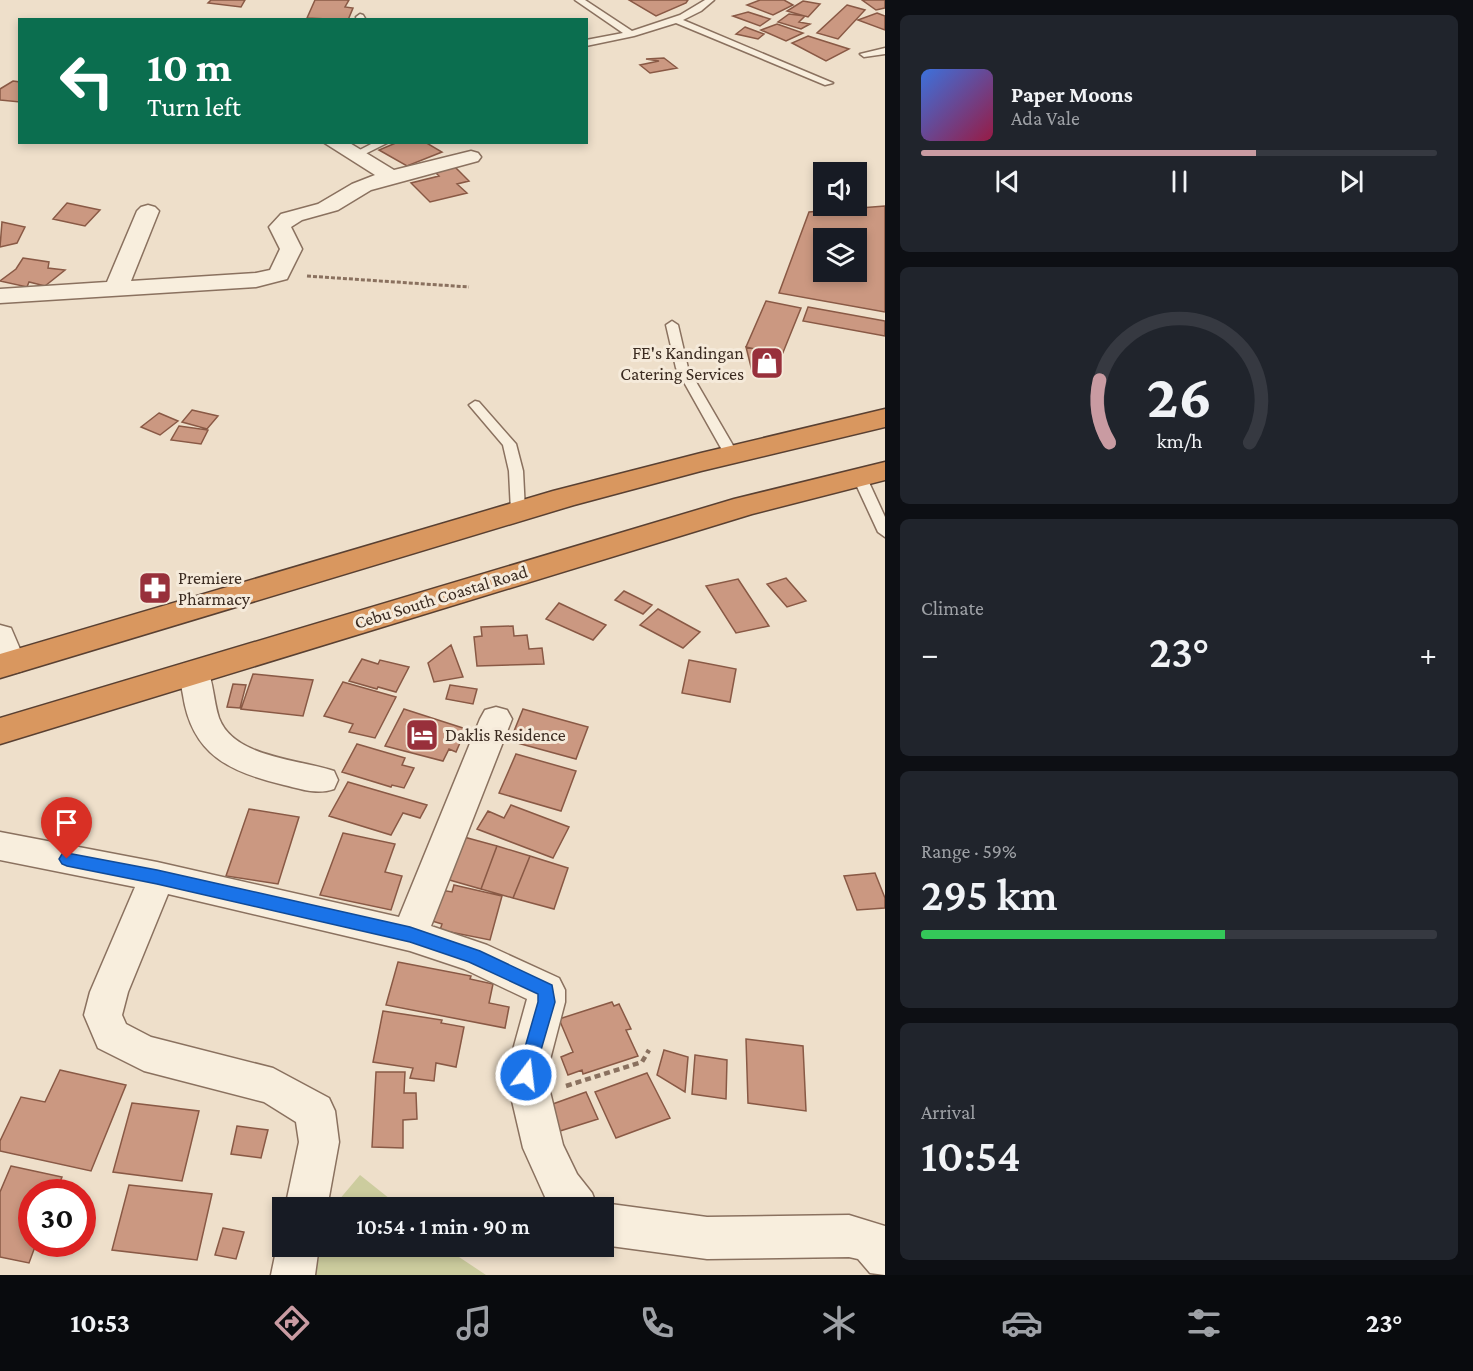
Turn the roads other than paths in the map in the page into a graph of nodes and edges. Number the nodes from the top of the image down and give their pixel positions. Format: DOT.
graph roads {
  1 [pos="579,0"];
  2 [pos="710,0"];
  3 [pos="675,20"];
  4 [pos="631,34"];
  5 [pos="588,44"];
  6 [pos="885,51"];
  7 [pos="864,54"];
  8 [pos="828,83"];
  9 [pos="336,144"];
  10 [pos="380,144"];
  11 [pos="355,155"];
  12 [pos="471,157"];
  13 [pos="392,177"];
  14 [pos="148,211"];
  15 [pos="116,289"];
  16 [pos="0,296"];
  17 [pos="672,325"];
  18 [pos="475,405"];
  19 [pos="885,418"];
  20 [pos="731,454"];
  21 [pos="873,474"];
  22 [pos="518,511"];
  23 [pos="885,532"];
  24 [pos="4,655"];
  25 [pos="194,672"];
  26 [pos="496,718"];
  27 [pos="0,730"];
  28 [pos="322,780"];
  29 [pos="0,846"];
  30 [pos="157,877"];
  31 [pos="410,934"];
  32 [pos="308,1197"];
  33 [pos="568,1197"];
  34 [pos="614,1227"];
  35 [pos="296,1257"];
  36 [pos="885,1258"];
  37 [pos="293,1275"];
  1 -- 4 [label="lane"];
  2 -- 3 [label="lane"];
  3 -- 4 [label="lane"];
  3 -- 8 [label="lane"];
  4 -- 5 [label="lane"];
  6 -- 7 [label="lane"];
  9 -- 11 [label="street"];
  10 -- 11 [label="lane"];
  11 -- 13 [label="street"];
  12 -- 13 [label="street"];
  13 -- 15 [label="street"];
  14 -- 15 [label="street"];
  15 -- 16 [label="street"];
  17 -- 20 [label="lane"];
  18 -- 22 [label="lane"];
  19 -- 20 [label="highway"];
  20 -- 22 [label="highway"];
  21 -- 23 [label="lane"];
  21 -- 25 [label="highway, Cebu South Coastal Road"];
  22 -- 24 [label="highway"];
  25 -- 27 [label="highway, Cebu South Coastal Road"];
  25 -- 28 [label="street"];
  26 -- 31 [label="street"];
  29 -- 30 [label="street"];
  30 -- 31 [label="street"];
  30 -- 32 [label="street"];
  31 -- 33 [label="street"];
  34 -- 36 [label="street"];
  35 -- 37 [label="street"];
}
